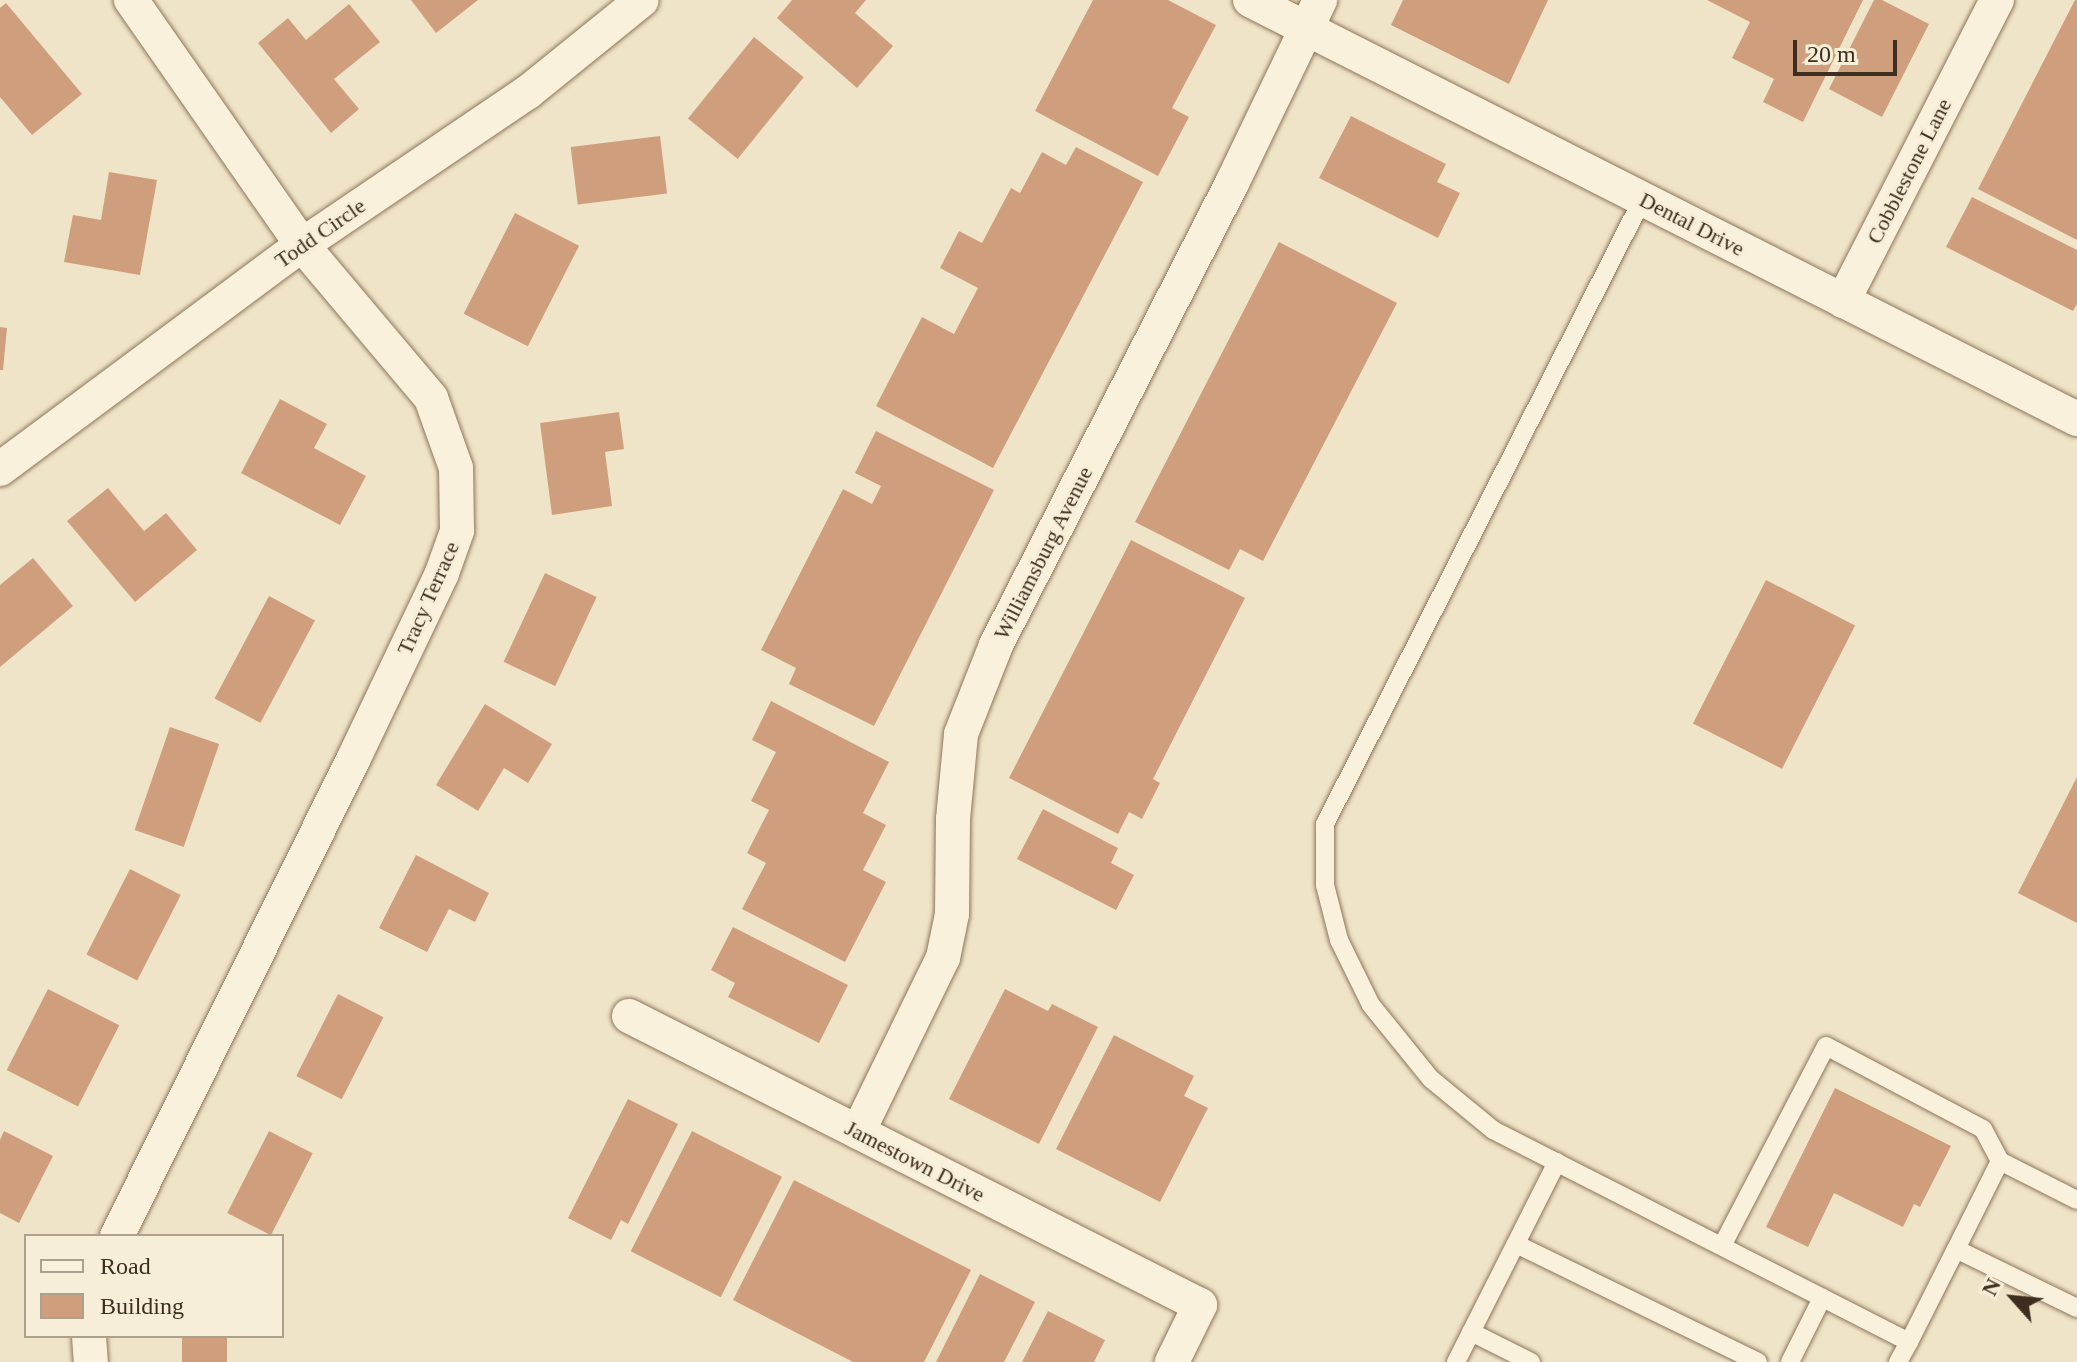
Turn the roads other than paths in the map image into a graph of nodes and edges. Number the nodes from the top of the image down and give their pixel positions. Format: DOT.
graph roads {
  1 [pos="131,0"];
  2 [pos="642,0"];
  3 [pos="1250,0"];
  4 [pos="1997,0"];
  5 [pos="1314,14"];
  6 [pos="1643,198"];
  7 [pos="302,245"];
  8 [pos="1843,301"];
  9 [pos="2077,419"];
  10 [pos="0,469"];
  11 [pos="629,1016"];
  12 [pos="858,1132"];
  13 [pos="2000,1161"];
  14 [pos="1557,1162"];
  15 [pos="2077,1200"];
  16 [pos="118,1234"];
  17 [pos="1516,1244"];
  18 [pos="1722,1246"];
  19 [pos="1956,1249"];
  20 [pos="1822,1298"];
  21 [pos="2077,1308"];
  22 [pos="1471,1332"];
  23 [pos="89,1338"];
  24 [pos="1909,1342"];
  25 [pos="91,1362"];
  26 [pos="1172,1362"];
  27 [pos="1456,1362"];
  28 [pos="1531,1362"];
  29 [pos="1758,1362"];
  30 [pos="1790,1362"];
  31 [pos="1898,1362"];
  1 -- 7 [label="street, Tracy Terrace"];
  2 -- 7 [label="street, Todd Circle"];
  3 -- 5 [label="street, Dental Drive"];
  4 -- 8 [label="street, Cobblestone Lane"];
  5 -- 6 [label="street, Dental Drive"];
  5 -- 12 [label="street, Williamsburg Avenue"];
  6 -- 8 [label="street, Dental Drive"];
  6 -- 14 [label="lane"];
  7 -- 10 [label="street, Todd Circle"];
  7 -- 16 [label="street, Tracy Terrace"];
  8 -- 9 [label="street, Dental Drive"];
  11 -- 12 [label="street, Jamestown Drive"];
  12 -- 26 [label="street, Jamestown Drive"];
  13 -- 15 [label="lane"];
  13 -- 18 [label="lane"];
  13 -- 19 [label="lane"];
  14 -- 17 [label="lane"];
  14 -- 18 [label="lane"];
  17 -- 22 [label="lane"];
  17 -- 29 [label="lane"];
  18 -- 20 [label="lane"];
  19 -- 21 [label="lane"];
  19 -- 24 [label="lane"];
  20 -- 24 [label="lane"];
  20 -- 30 [label="lane"];
  22 -- 27 [label="lane"];
  22 -- 28 [label="lane"];
  23 -- 25 [label="street"];
  24 -- 31 [label="lane"];
}
